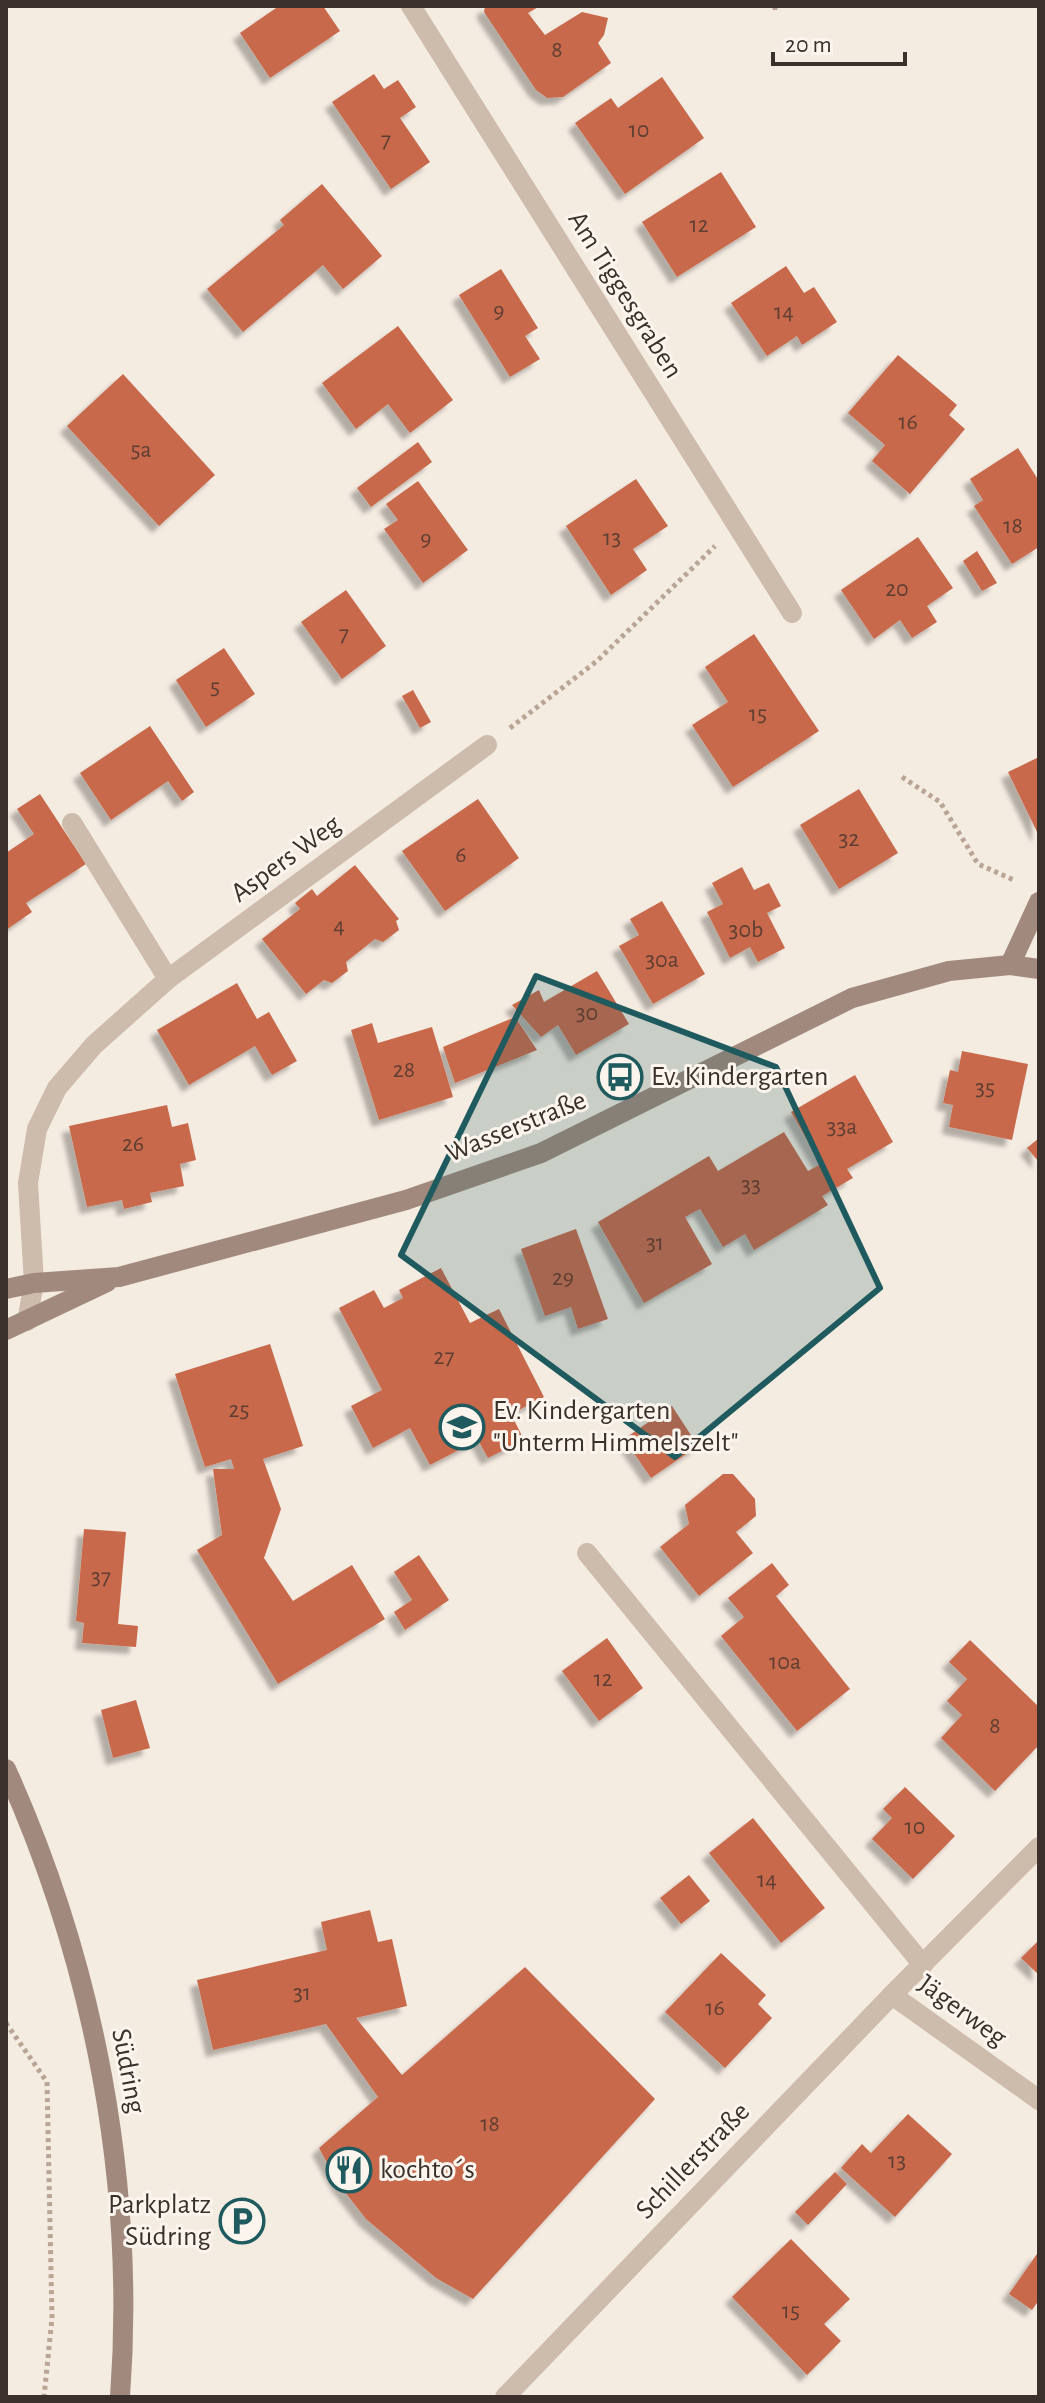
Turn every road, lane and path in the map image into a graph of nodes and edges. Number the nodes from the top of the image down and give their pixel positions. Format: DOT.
graph roads {
  1 [pos="411,6"];
  2 [pos="736,526"];
  3 [pos="792,613"];
  4 [pos="487,745"];
  5 [pos="902,777"];
  6 [pos="72,823"];
  7 [pos="1033,894"];
  8 [pos="1010,965"];
  9 [pos="1039,969"];
  10 [pos="168,979"];
  11 [pos="119,1277"];
  12 [pos="34,1283"];
  13 [pos="6,1289"];
  14 [pos="27,1321"];
  15 [pos="6,1330"];
  16 [pos="587,1553"];
  17 [pos="6,1769"];
  18 [pos="1039,1847"];
  19 [pos="923,1965"];
  20 [pos="892,1995"];
  21 [pos="6,2023"];
  22 [pos="1039,2100"];
  23 [pos="44,2397"];
  24 [pos="120,2397"];
  25 [pos="505,2397"];
  1 -- 2 [label="street, Am Tiggesgraben"];
  2 -- 3 [label="street, Am Tiggesgraben"];
  2 -- 4 [label="path"];
  4 -- 10 [label="street, Aspers Weg"];
  5 -- 7 [label="path"];
  6 -- 10 [label="street"];
  7 -- 8 [label="main road"];
  8 -- 9 [label="main road, Wasserstraße"];
  8 -- 11 [label="main road, Wasserstraße"];
  10 -- 12 [label="street, Aspers Weg"];
  11 -- 12 [label="main road, Wasserstraße"];
  11 -- 14 [label="main road, Wasserstraße"];
  12 -- 13 [label="main road, Wasserstraße"];
  12 -- 14 [label="street, Aspers Weg"];
  14 -- 15 [label="main road, Wasserstraße"];
  16 -- 19 [label="street"];
  17 -- 24 [label="main road, Südring"];
  18 -- 19 [label="street, Schillerstraße"];
  19 -- 20 [label="street, Schillerstraße"];
  20 -- 22 [label="street, Jägerweg"];
  20 -- 25 [label="street, Schillerstraße"];
  21 -- 23 [label="path"];
}
